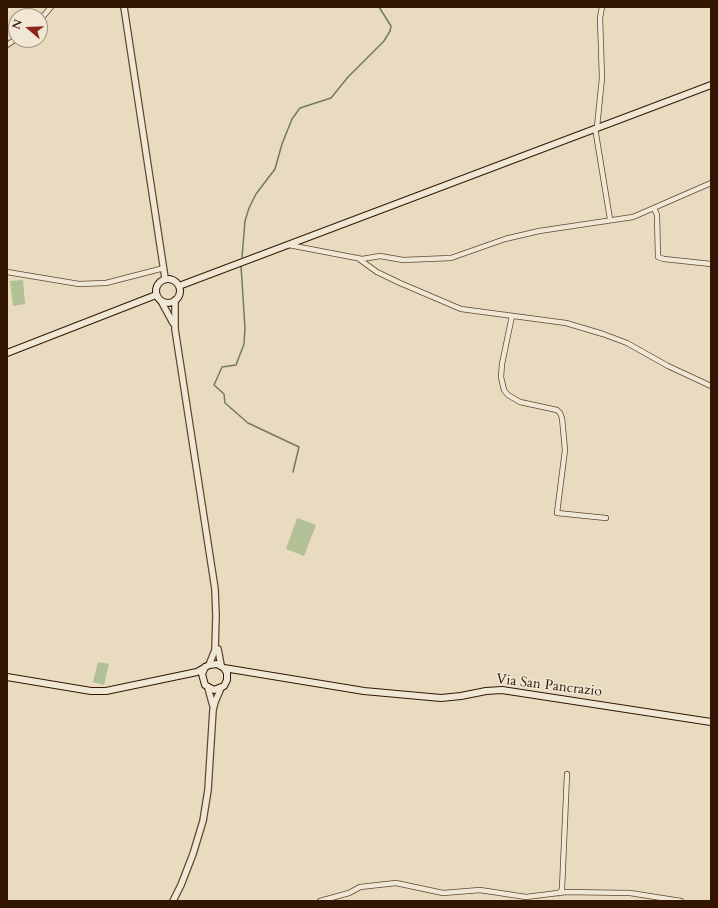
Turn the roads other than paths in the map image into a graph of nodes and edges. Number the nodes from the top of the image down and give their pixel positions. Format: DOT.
graph roads {
  1 [pos="124,7"];
  2 [pos="602,7"];
  3 [pos="711,85"];
  4 [pos="596,127"];
  5 [pos="711,183"];
  6 [pos="654,208"];
  7 [pos="610,219"];
  8 [pos="287,245"];
  9 [pos="357,258"];
  10 [pos="711,264"];
  11 [pos="164,268"];
  12 [pos="7,272"];
  13 [pos="165,278"];
  14 [pos="179,286"];
  15 [pos="156,295"];
  16 [pos="175,300"];
  17 [pos="161,301"];
  18 [pos="512,316"];
  19 [pos="176,329"];
  20 [pos="7,353"];
  21 [pos="711,386"];
  22 [pos="606,518"];
  23 [pos="216,637"];
  24 [pos="207,666"];
  25 [pos="223,666"];
  26 [pos="242,670"];
  27 [pos="189,674"];
  28 [pos="228,676"];
  29 [pos="7,677"];
  30 [pos="206,686"];
  31 [pos="221,688"];
  32 [pos="213,710"];
  33 [pos="711,722"];
  34 [pos="567,774"];
  35 [pos="559,893"];
  36 [pos="173,901"];
  37 [pos="320,901"];
  38 [pos="681,901"];
  1 -- 11 [label="street"];
  2 -- 4 [label="street"];
  3 -- 4 [label="main road"];
  4 -- 7 [label="street"];
  4 -- 8 [label="main road"];
  5 -- 6 [label="street"];
  6 -- 7 [label="street"];
  6 -- 10 [label="street"];
  7 -- 9 [label="street"];
  8 -- 9 [label="street"];
  8 -- 14 [label="main road"];
  9 -- 18 [label="street"];
  11 -- 12 [label="street"];
  11 -- 13 [label="street"];
  13 -- 14 [label="main road"];
  13 -- 15 [label="main road"];
  14 -- 16 [label="main road"];
  15 -- 17 [label="main road"];
  15 -- 20 [label="main road"];
  16 -- 17 [label="main road"];
  16 -- 19 [label="street"];
  17 -- 19 [label="street"];
  18 -- 21 [label="street"];
  18 -- 22 [label="street"];
  19 -- 23 [label="street"];
  23 -- 24 [label="street"];
  23 -- 25 [label="street"];
  24 -- 25 [label="main road"];
  24 -- 27 [label="main road"];
  24 -- 30 [label="main road"];
  25 -- 26 [label="main road, Via San Pancrazio"];
  25 -- 28 [label="main road"];
  26 -- 28 [label="main road"];
  26 -- 33 [label="main road, Via San Pancrazio"];
  27 -- 29 [label="main road"];
  27 -- 30 [label="main road"];
  28 -- 31 [label="main road"];
  30 -- 31 [label="main road"];
  30 -- 32 [label="street"];
  31 -- 32 [label="street"];
  32 -- 36 [label="street"];
  34 -- 35 [label="street"];
  35 -- 37 [label="street"];
  35 -- 38 [label="street"];
}
